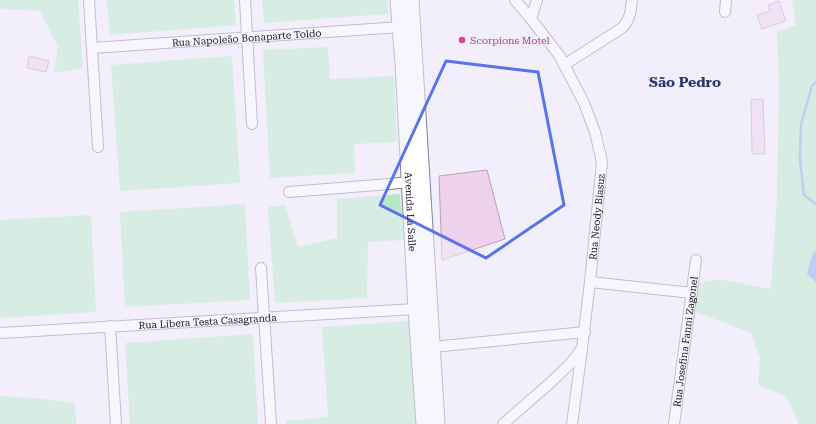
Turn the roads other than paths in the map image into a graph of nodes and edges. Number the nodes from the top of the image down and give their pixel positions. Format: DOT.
graph roads {
  1 [pos="89,0"];
  2 [pos="245,0"];
  3 [pos="398,0"];
  4 [pos="411,0"];
  5 [pos="514,0"];
  6 [pos="537,0"];
  7 [pos="632,0"];
  8 [pos="726,0"];
  9 [pos="724,12"];
  10 [pos="531,19"];
  11 [pos="401,27"];
  12 [pos="247,38"];
  13 [pos="92,48"];
  14 [pos="409,63"];
  15 [pos="564,65"];
  16 [pos="252,124"];
  17 [pos="98,147"];
  18 [pos="409,182"];
  19 [pos="289,192"];
  20 [pos="420,258"];
  21 [pos="696,260"];
  22 [pos="261,268"];
  23 [pos="590,282"];
  24 [pos="692,293"];
  25 [pos="416,309"];
  26 [pos="264,318"];
  27 [pos="110,326"];
  28 [pos="585,332"];
  29 [pos="0,333"];
  30 [pos="432,347"];
  31 [pos="582,348"];
  32 [pos="116,424"];
  33 [pos="271,424"];
  34 [pos="424,424"];
  35 [pos="437,424"];
  36 [pos="504,424"];
  37 [pos="572,424"];
  38 [pos="674,424"];
  1 -- 13 [label="street"];
  2 -- 12 [label="street"];
  3 -- 11 [label="main road, Avenida La Salle"];
  4 -- 14 [label="main road, Avenida La Salle"];
  5 -- 10 [label="street, Rua Neody Biasuz"];
  6 -- 10 [label="street"];
  7 -- 15 [label="street"];
  8 -- 9 [label="street"];
  10 -- 15 [label="street, Rua Neody Biasuz"];
  11 -- 12 [label="street, Rua Napoleão Bonaparte Toldo"];
  11 -- 14 [label="main road, Avenida La Salle"];
  12 -- 13 [label="street, Rua Napoleão Bonaparte Toldo"];
  12 -- 16 [label="street"];
  13 -- 17 [label="street"];
  14 -- 18 [label="main road, Avenida La Salle"];
  14 -- 20 [label="main road, Avenida La Salle"];
  15 -- 23 [label="street, Rua Neody Biasuz"];
  18 -- 19 [label="street"];
  18 -- 20 [label="main road, Avenida La Salle"];
  20 -- 25 [label="main road, Avenida La Salle"];
  20 -- 30 [label="main road, Avenida La Salle"];
  21 -- 24 [label="street, Rua Josefina Fanni Zagonel"];
  22 -- 26 [label="street"];
  23 -- 24 [label="street"];
  23 -- 28 [label="street, Rua Neody Biasuz"];
  24 -- 38 [label="street, Rua Josefina Fanni Zagonel"];
  25 -- 26 [label="street, Rua Libera Testa Casagranda"];
  25 -- 34 [label="main road, Avenida La Salle"];
  26 -- 27 [label="street, Rua Libera Testa Casagranda"];
  26 -- 33 [label="street"];
  27 -- 29 [label="street, Rua Libera Testa Casagranda"];
  27 -- 32 [label="street"];
  28 -- 30 [label="street"];
  28 -- 31 [label="street, Rua Neody Biasuz"];
  30 -- 35 [label="main road, Avenida La Salle"];
  31 -- 36 [label="street, Rua Neody Biasuz"];
  31 -- 37 [label="street"];
}
